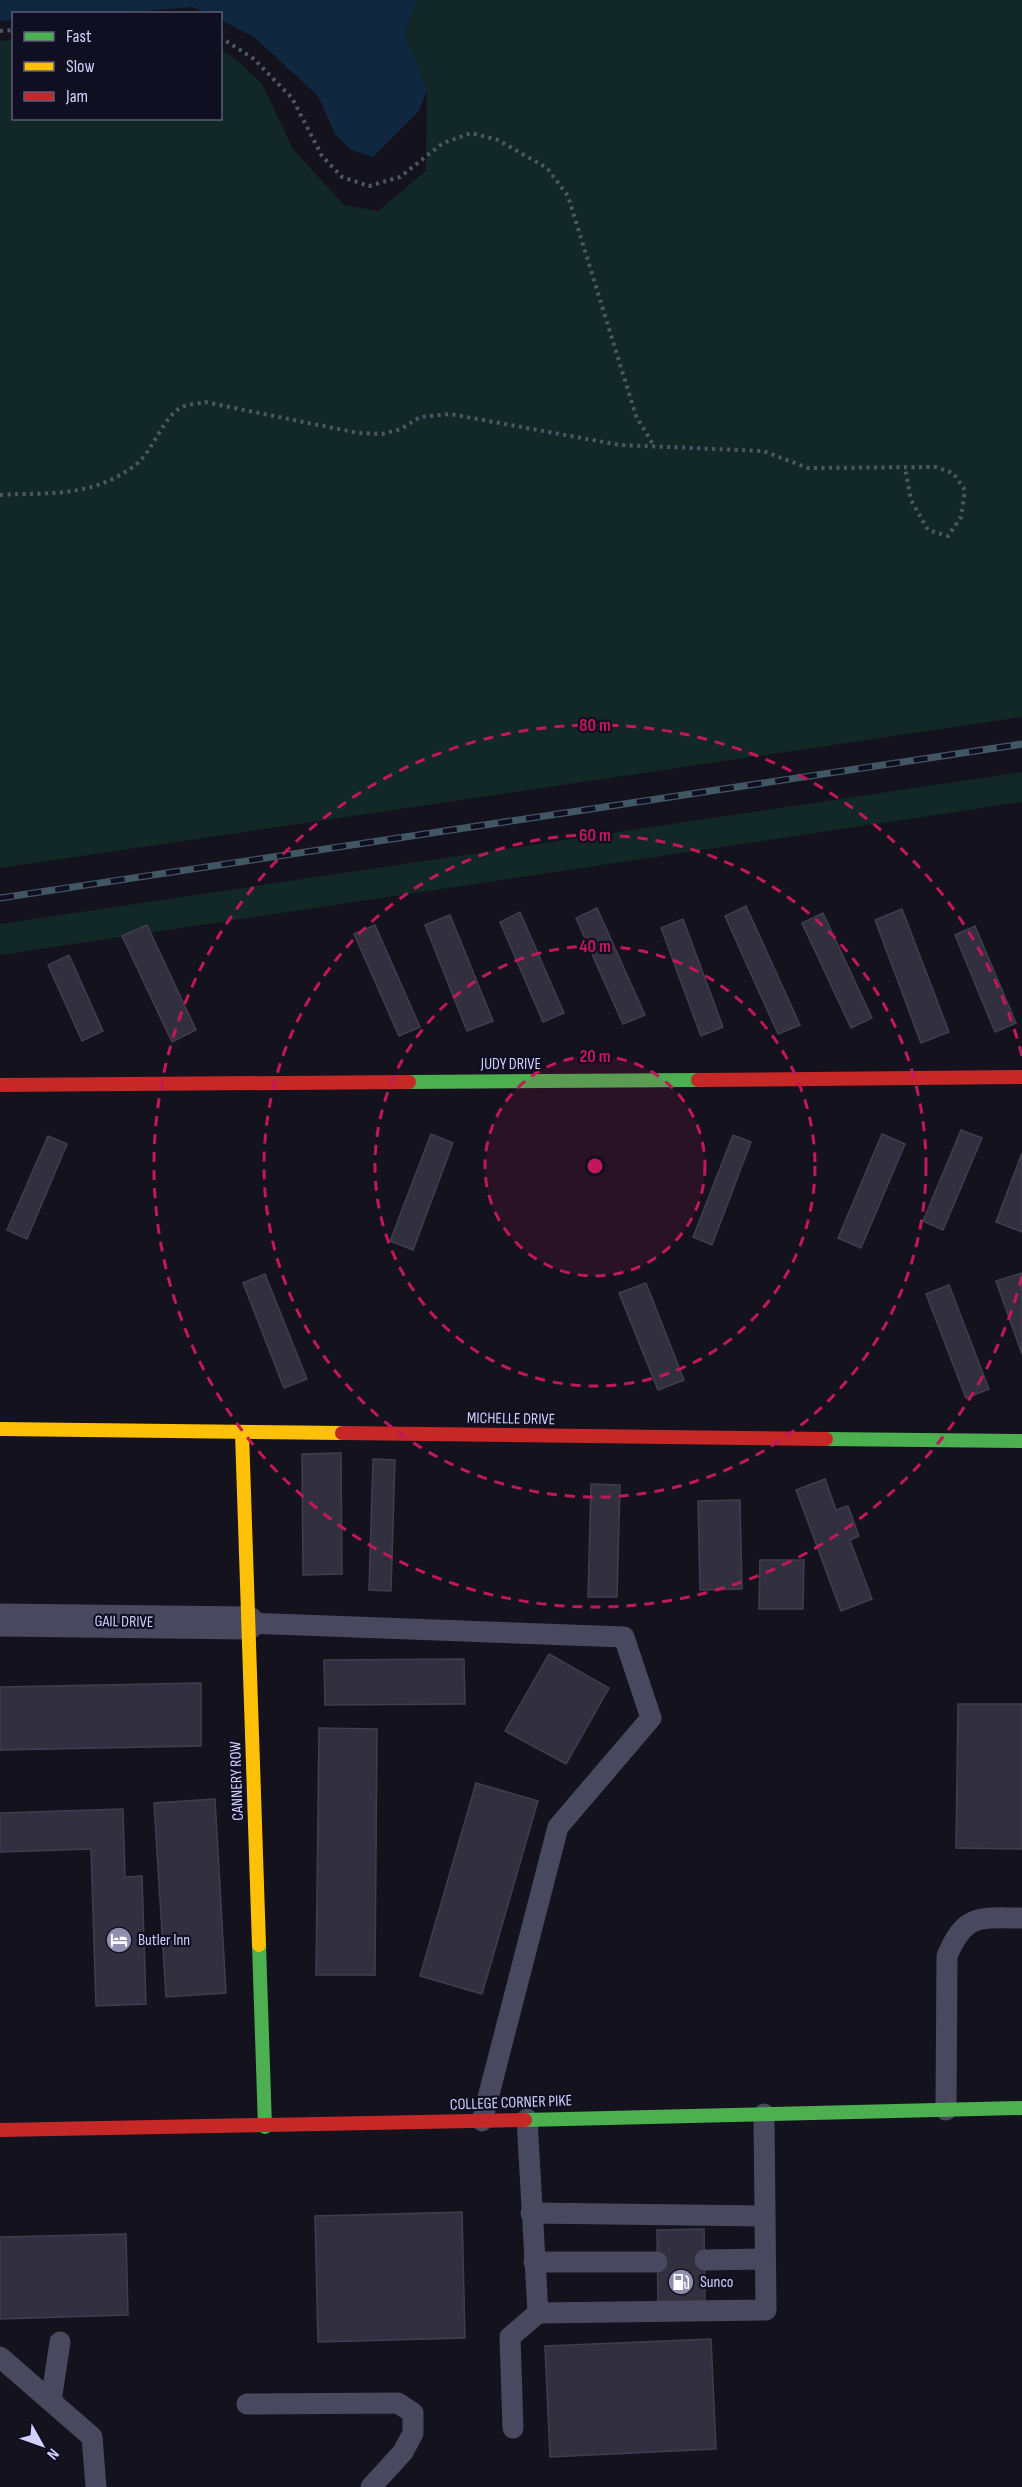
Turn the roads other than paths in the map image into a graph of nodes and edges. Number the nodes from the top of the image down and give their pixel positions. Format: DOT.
graph roads {
  1 [pos="1022,1077"];
  2 [pos="0,1085"];
  3 [pos="0,1429"];
  4 [pos="242,1433"];
  5 [pos="1022,1441"];
  6 [pos="0,1620"];
  7 [pos="248,1623"];
  8 [pos="1022,1918"];
  9 [pos="1022,2108"];
  10 [pos="946,2110"];
  11 [pos="764,2114"];
  12 [pos="527,2119"];
  13 [pos="482,2121"];
  14 [pos="265,2127"];
  15 [pos="0,2130"];
  16 [pos="531,2213"];
  17 [pos="765,2216"];
  18 [pos="765,2259"];
  19 [pos="705,2260"];
  20 [pos="534,2262"];
  21 [pos="657,2262"];
  22 [pos="538,2313"];
  23 [pos="60,2342"];
  24 [pos="0,2357"];
  25 [pos="51,2401"];
  26 [pos="247,2404"];
  27 [pos="513,2428"];
  28 [pos="96,2487"];
  29 [pos="371,2487"];
  1 -- 2 [label="main road, JUDY DRIVE"];
  3 -- 4 [label="main road, MICHELLE DRIVE"];
  4 -- 5 [label="main road, MICHELLE DRIVE"];
  4 -- 7 [label="main road, CANNERY ROW"];
  6 -- 7 [label="street, GAIL DRIVE"];
  7 -- 13 [label="lane"];
  7 -- 14 [label="main road, CANNERY ROW"];
  8 -- 10 [label="lane"];
  9 -- 10 [label="main road, COLLEGE CORNER PIKE"];
  10 -- 11 [label="main road, COLLEGE CORNER PIKE"];
  11 -- 12 [label="main road, COLLEGE CORNER PIKE"];
  11 -- 17 [label="lane"];
  12 -- 13 [label="main road, COLLEGE CORNER PIKE"];
  12 -- 16 [label="lane"];
  13 -- 14 [label="main road, COLLEGE CORNER PIKE"];
  14 -- 15 [label="main road, COLLEGE CORNER PIKE"];
  16 -- 17 [label="lane"];
  16 -- 20 [label="lane"];
  17 -- 18 [label="lane"];
  18 -- 19 [label="lane"];
  18 -- 22 [label="lane"];
  20 -- 21 [label="lane"];
  20 -- 22 [label="lane"];
  22 -- 27 [label="lane"];
  23 -- 25 [label="lane"];
  24 -- 25 [label="lane"];
  25 -- 28 [label="lane"];
  26 -- 29 [label="lane"];
}
